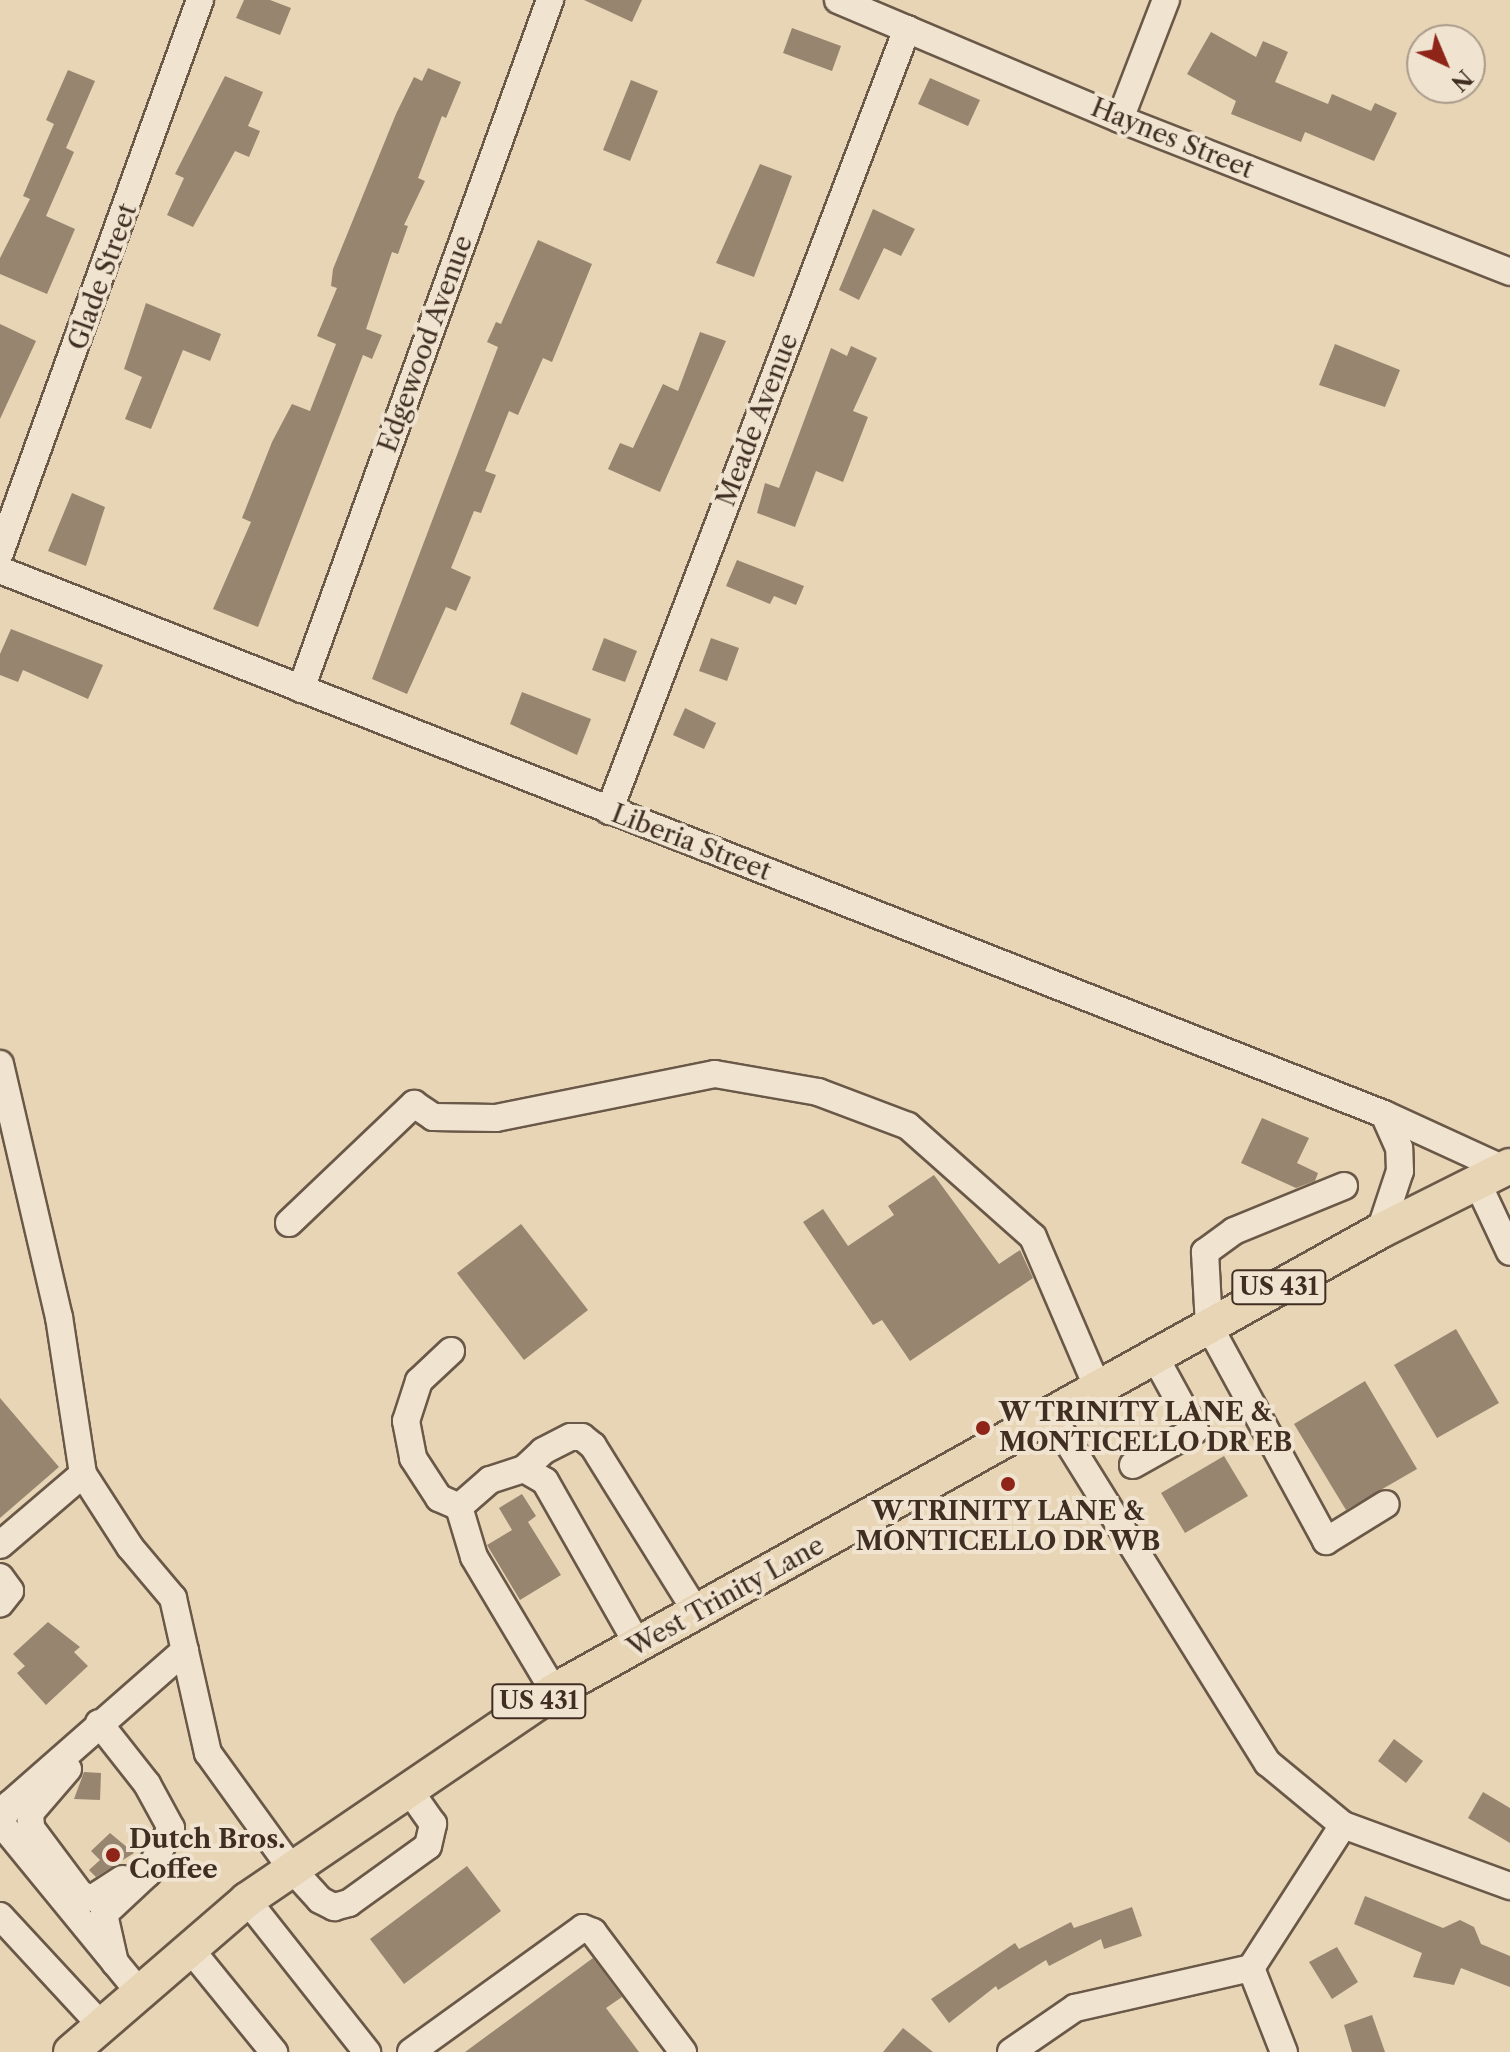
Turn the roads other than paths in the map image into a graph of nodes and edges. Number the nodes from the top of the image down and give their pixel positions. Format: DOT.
graph roads {
  1 [pos="200,0"];
  2 [pos="550,0"];
  3 [pos="838,0"];
  4 [pos="1166,0"];
  5 [pos="907,29"];
  6 [pos="1120,119"];
  7 [pos="1510,272"];
  8 [pos="0,553"];
  9 [pos="0,570"];
  10 [pos="301,689"];
  11 [pos="609,811"];
  12 [pos="0,1064"];
  13 [pos="1384,1114"];
  14 [pos="1497,1172"];
  15 [pos="1344,1186"];
  16 [pos="289,1223"];
  17 [pos="1380,1231"];
  18 [pos="1510,1252"];
  19 [pos="1209,1326"];
  20 [pos="451,1351"];
  21 [pos="1155,1357"];
  22 [pos="1098,1389"];
  23 [pos="1051,1415"];
  24 [pos="1133,1465"];
  25 [pos="524,1469"];
  26 [pos="83,1474"];
  27 [pos="1386,1504"];
  28 [pos="459,1507"];
  29 [pos="0,1545"];
  30 [pos="0,1577"];
  31 [pos="0,1604"];
  32 [pos="697,1613"];
  33 [pos="638,1645"];
  34 [pos="185,1650"];
  35 [pos="554,1691"];
  36 [pos="99,1723"];
  37 [pos="80,1747"];
  38 [pos="407,1787"];
  39 [pos="1343,1825"];
  40 [pos="155,1857"];
  41 [pos="291,1868"];
  42 [pos="1510,1886"];
  43 [pos="247,1900"];
  44 [pos="0,1916"];
  45 [pos="191,1950"];
  46 [pos="116,1966"];
  47 [pos="1251,1968"];
  48 [pos="140,1993"];
  49 [pos="91,2042"];
  50 [pos="274,2052"];
  51 [pos="367,2052"];
  52 [pos="411,2052"];
  53 [pos="683,2052"];
  54 [pos="1011,2052"];
  55 [pos="1284,2052"];
  1 -- 8 [label="street, Glade Street"];
  2 -- 10 [label="street, Edgewood Avenue"];
  3 -- 5 [label="street, Haynes Street"];
  4 -- 6 [label="street"];
  5 -- 6 [label="street, Haynes Street"];
  5 -- 11 [label="street, Meade Avenue"];
  6 -- 7 [label="street, Haynes Street"];
  9 -- 10 [label="street, Liberia Street"];
  10 -- 11 [label="street, Liberia Street"];
  11 -- 13 [label="street, Liberia Street"];
  12 -- 26 [label="street"];
  13 -- 14 [label="street, Liberia Street"];
  13 -- 17 [label="street"];
  14 -- 17 [label="main road, West Trinity Lane / US 431"];
  14 -- 18 [label="street"];
  15 -- 19 [label="street"];
  16 -- 22 [label="street"];
  17 -- 19 [label="main road, West Trinity Lane / US 431"];
  19 -- 21 [label="main road, West Trinity Lane / US 431"];
  19 -- 27 [label="street"];
  20 -- 28 [label="street"];
  21 -- 22 [label="main road, West Trinity Lane / US 431"];
  21 -- 24 [label="street"];
  22 -- 23 [label="main road, West Trinity Lane / US 431"];
  23 -- 32 [label="main road, West Trinity Lane / US 431"];
  23 -- 39 [label="street"];
  25 -- 28 [label="street"];
  25 -- 32 [label="street"];
  25 -- 33 [label="street"];
  26 -- 29 [label="street"];
  26 -- 34 [label="street"];
  28 -- 35 [label="street"];
  30 -- 31 [label="street"];
  32 -- 33 [label="main road, West Trinity Lane / US 431"];
  33 -- 35 [label="main road, West Trinity Lane / US 431"];
  34 -- 36 [label="street"];
  34 -- 41 [label="street"];
  35 -- 38 [label="main road, West Trinity Lane / US 431"];
  36 -- 37 [label="street"];
  36 -- 40 [label="street"];
  37 -- 40 [label="street"];
  37 -- 46 [label="street"];
  38 -- 41 [label="main road, West Trinity Lane / US 431"];
  38 -- 41 [label="street"];
  39 -- 42 [label="street"];
  39 -- 47 [label="street"];
  40 -- 46 [label="street"];
  41 -- 43 [label="main road, West Trinity Lane / US 431"];
  43 -- 45 [label="main road, West Trinity Lane / US 431"];
  43 -- 51 [label="street"];
  44 -- 49 [label="street"];
  45 -- 48 [label="main road, West Trinity Lane / US 431"];
  45 -- 50 [label="street"];
  46 -- 48 [label="street"];
  47 -- 54 [label="street"];
  47 -- 55 [label="street"];
  48 -- 49 [label="main road, West Trinity Lane / US 431"];
  52 -- 53 [label="street"];
}
